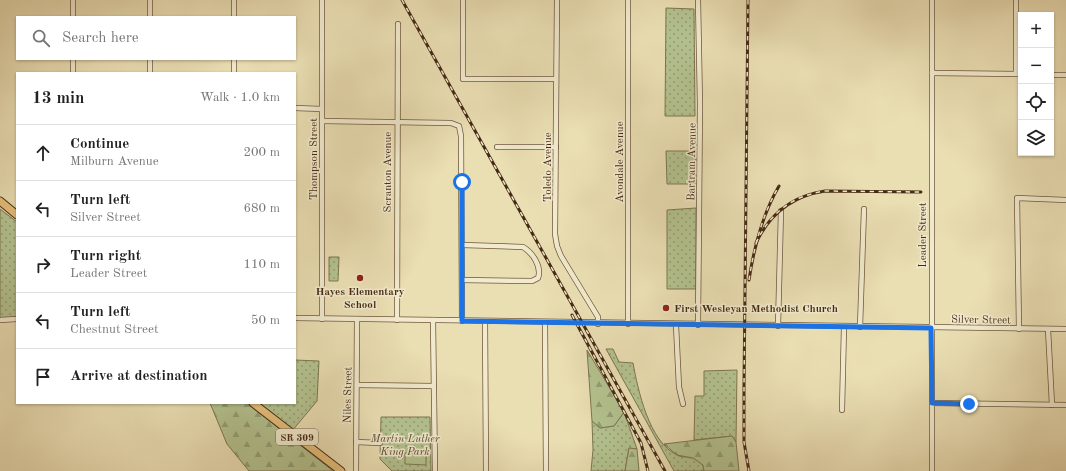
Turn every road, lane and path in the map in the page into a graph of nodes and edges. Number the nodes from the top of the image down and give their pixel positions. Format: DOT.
graph roads {
  1 [pos="73,0"];
  2 [pos="150,0"];
  3 [pos="234,0"];
  4 [pos="322,0"];
  5 [pos="463,0"];
  6 [pos="557,0"];
  7 [pos="628,0"];
  8 [pos="698,0"];
  9 [pos="932,0"];
  10 [pos="1016,0"];
  11 [pos="73,16"];
  12 [pos="150,16"];
  13 [pos="234,16"];
  14 [pos="398,24"];
  15 [pos="73,60"];
  16 [pos="150,60"];
  17 [pos="234,60"];
  18 [pos="73,72"];
  19 [pos="150,72"];
  20 [pos="234,72"];
  21 [pos="932,73"];
  22 [pos="1018,74"];
  23 [pos="1054,75"];
  24 [pos="1066,75"];
  25 [pos="556,79"];
  26 [pos="296,108"];
  27 [pos="322,108"];
  28 [pos="322,121"];
  29 [pos="396,123"];
  30 [pos="497,147"];
  31 [pos="556,147"];
  32 [pos="1066,200"];
  33 [pos="0,201"];
  34 [pos="864,209"];
  35 [pos="781,211"];
  36 [pos="16,214"];
  37 [pos="463,245"];
  38 [pos="462,280"];
  39 [pos="296,318"];
  40 [pos="16,319"];
  41 [pos="322,319"];
  42 [pos="357,319"];
  43 [pos="0,320"];
  44 [pos="397,320"];
  45 [pos="433,320"];
  46 [pos="462,321"];
  47 [pos="485,321"];
  48 [pos="545,323"];
  49 [pos="598,324"];
  50 [pos="628,324"];
  51 [pos="676,324"];
  52 [pos="698,325"];
  53 [pos="778,326"];
  54 [pos="844,326"];
  55 [pos="860,327"];
  56 [pos="931,328"];
  57 [pos="1019,329"];
  58 [pos="1048,329"];
  59 [pos="1066,329"];
  60 [pos="357,385"];
  61 [pos="434,386"];
  62 [pos="932,403"];
  63 [pos="254,404"];
  64 [pos="683,404"];
  65 [pos="1052,405"];
  66 [pos="1066,405"];
  67 [pos="842,410"];
  68 [pos="356,442"];
  69 [pos="380,443"];
  70 [pos="341,471"];
  71 [pos="356,471"];
  72 [pos="435,471"];
  73 [pos="486,471"];
  74 [pos="546,471"];
  75 [pos="932,471"];
  1 -- 11 [label="street"];
  2 -- 12 [label="street"];
  3 -- 13 [label="street"];
  4 -- 27 [label="street, Thompson Street"];
  5 -- 25 [label="street"];
  6 -- 25 [label="street, Toledo Avenue"];
  7 -- 50 [label="street, Avondale Avenue"];
  8 -- 52 [label="street, Bartram Avenue"];
  9 -- 21 [label="street, Leader Street"];
  10 -- 22 [label="street"];
  14 -- 29 [label="street, Scranton Avenue"];
  15 -- 18 [label="street"];
  16 -- 19 [label="street"];
  17 -- 20 [label="street"];
  21 -- 22 [label="street"];
  21 -- 56 [label="street, Leader Street"];
  23 -- 24 [label="street"];
  25 -- 31 [label="street, Toledo Avenue"];
  26 -- 27 [label="street"];
  27 -- 28 [label="street, Thompson Street"];
  28 -- 29 [label="street"];
  28 -- 41 [label="street, Thompson Street"];
  29 -- 37 [label="street"];
  29 -- 44 [label="street, Scranton Avenue"];
  30 -- 31 [label="street"];
  31 -- 49 [label="street, Toledo Avenue"];
  32 -- 57 [label="street"];
  33 -- 36 [label="main road"];
  34 -- 55 [label="street"];
  35 -- 53 [label="street"];
  37 -- 38 [label="street"];
  37 -- 38 [label="street"];
  38 -- 46 [label="street"];
  39 -- 41 [label="street, Silver Street"];
  40 -- 43 [label="street"];
  41 -- 42 [label="street, Silver Street"];
  42 -- 44 [label="street, Silver Street"];
  42 -- 60 [label="street, Niles Street"];
  44 -- 45 [label="street, Silver Street"];
  45 -- 46 [label="street, Silver Street"];
  45 -- 61 [label="street"];
  46 -- 47 [label="street, Silver Street"];
  47 -- 48 [label="street, Silver Street"];
  47 -- 73 [label="street"];
  48 -- 49 [label="street, Silver Street"];
  48 -- 74 [label="street"];
  49 -- 50 [label="street, Silver Street"];
  50 -- 51 [label="street, Silver Street"];
  51 -- 52 [label="street, Silver Street"];
  51 -- 64 [label="street"];
  52 -- 53 [label="street, Silver Street"];
  53 -- 54 [label="street, Silver Street"];
  54 -- 55 [label="street, Silver Street"];
  54 -- 67 [label="street"];
  55 -- 56 [label="street, Silver Street"];
  56 -- 57 [label="street, Silver Street"];
  56 -- 62 [label="street, Leader Street"];
  57 -- 58 [label="street, Silver Street"];
  58 -- 59 [label="street, Silver Street"];
  58 -- 65 [label="street"];
  60 -- 61 [label="street"];
  60 -- 68 [label="street, Niles Street"];
  61 -- 72 [label="street"];
  62 -- 65 [label="street"];
  62 -- 75 [label="street, Leader Street"];
  63 -- 70 [label="main road, SR 309"];
  65 -- 66 [label="street"];
  68 -- 69 [label="street"];
  68 -- 71 [label="street, Niles Street"];
}
